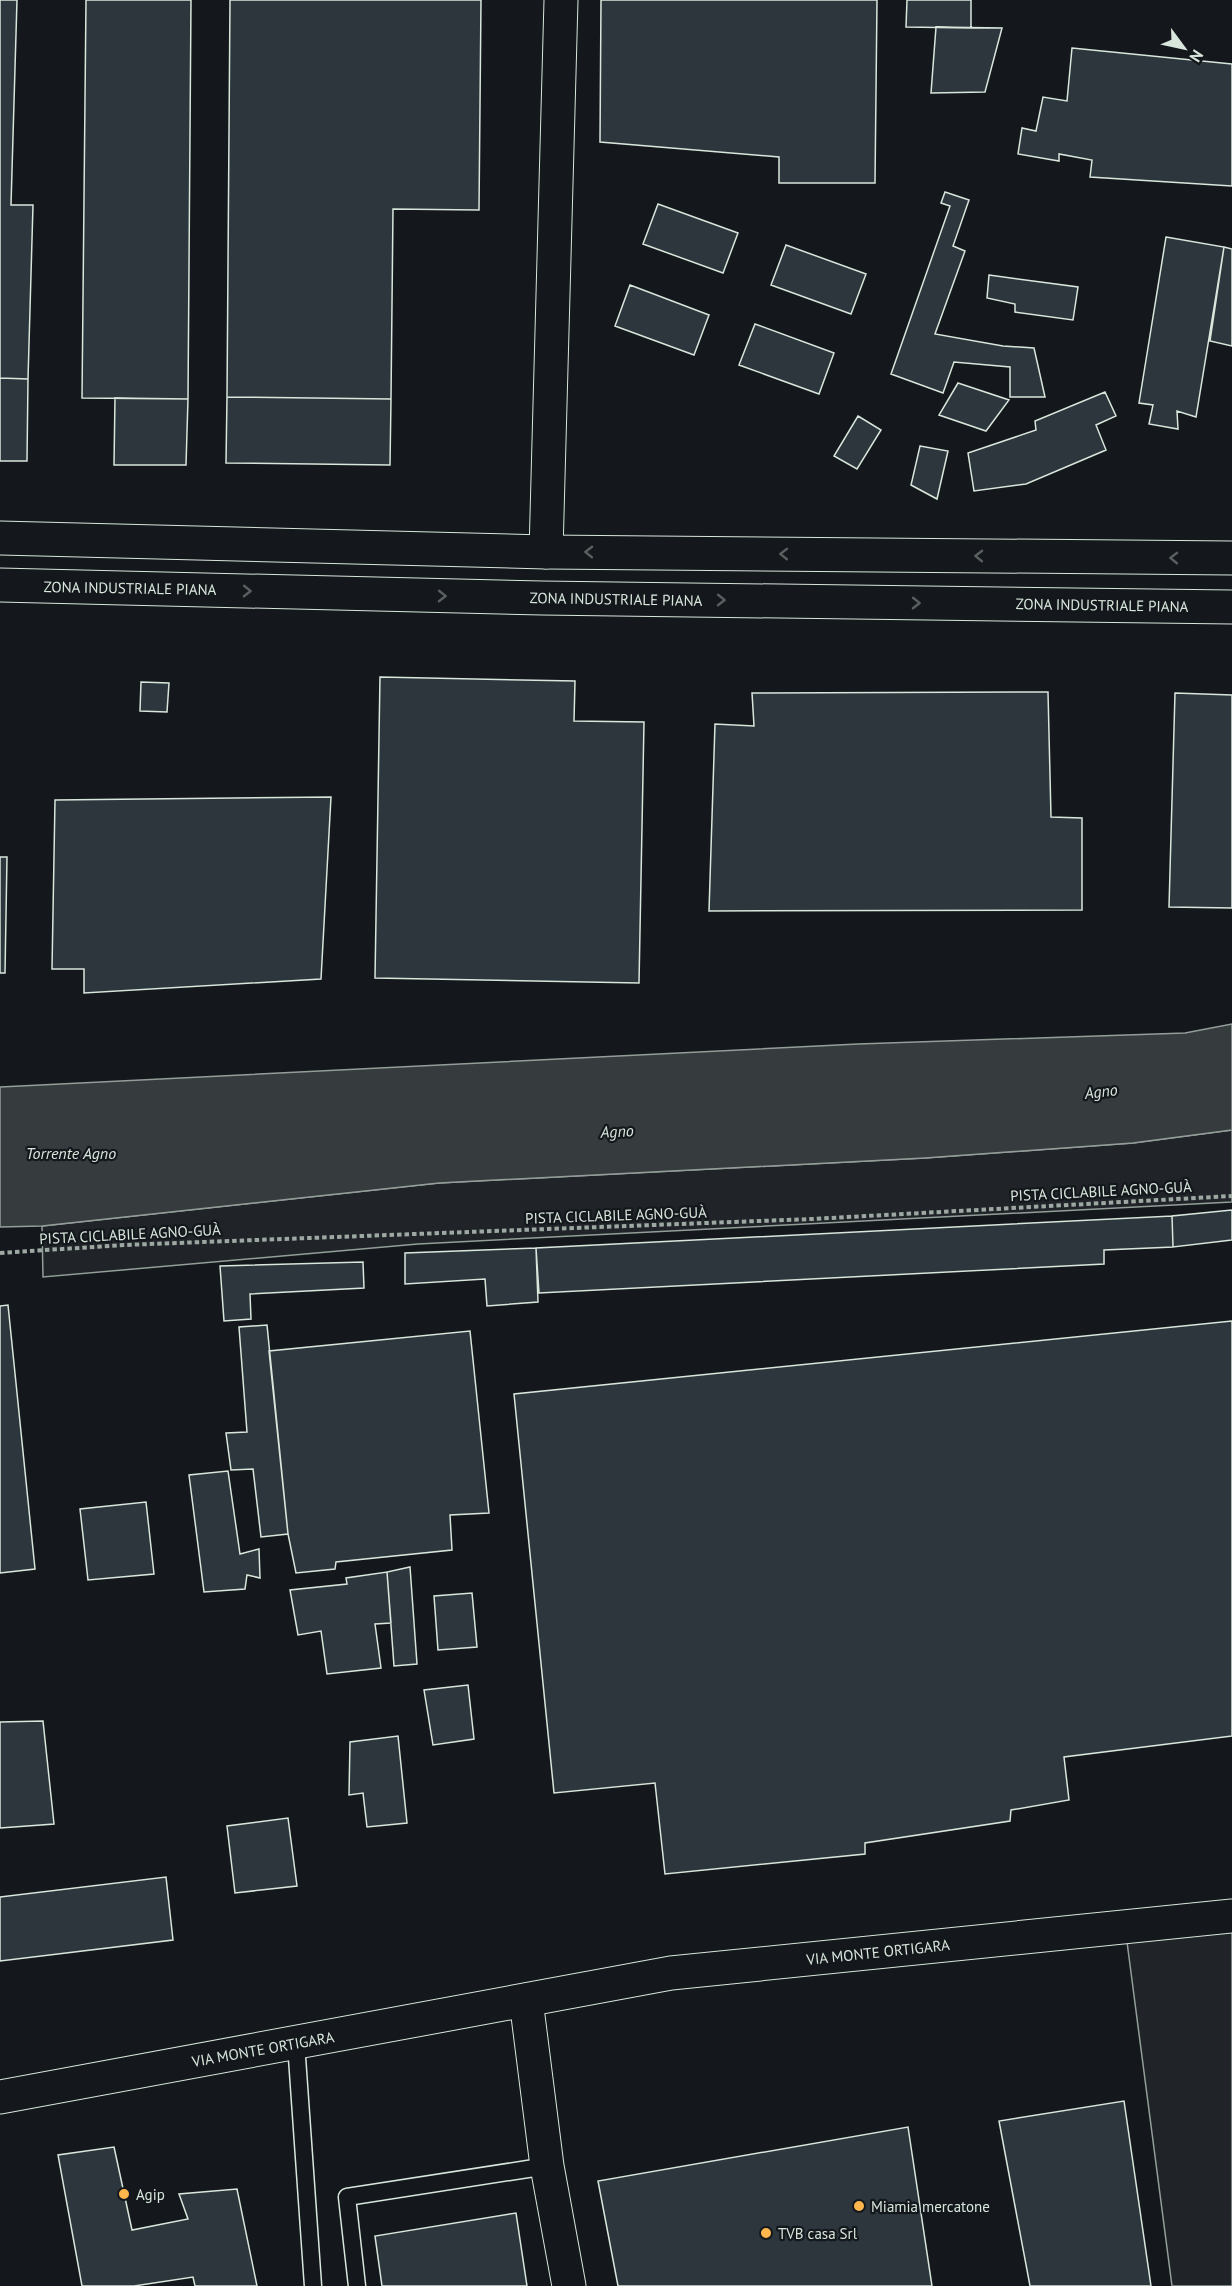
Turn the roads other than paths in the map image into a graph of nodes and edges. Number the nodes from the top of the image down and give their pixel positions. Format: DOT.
graph roads {
  1 [pos="561,0"];
  2 [pos="0,538"];
  3 [pos="546,552"];
  4 [pos="1232,558"];
  5 [pos="0,585"];
  6 [pos="1232,607"];
  7 [pos="1232,1916"];
  8 [pos="526,2000"];
  9 [pos="296,2043"];
  10 [pos="0,2097"];
  11 [pos="548,2166"];
  12 [pos="313,2286"];
  13 [pos="357,2286"];
  14 [pos="569,2286"];
  1 -- 3 [label="main road"];
  2 -- 3 [label="main road"];
  4 -- 3 [label="main road, one-way"];
  5 -- 6 [label="main road, ZONA INDUSTRIALE PIANA, one-way"];
  7 -- 8 [label="main road, VIA MONTE ORTIGARA"];
  8 -- 9 [label="main road, VIA MONTE ORTIGARA"];
  8 -- 11 [label="main road"];
  9 -- 10 [label="main road, VIA MONTE ORTIGARA"];
  9 -- 12 [label="lane"];
  11 -- 13 [label="lane"];
  11 -- 14 [label="main road"];
}
